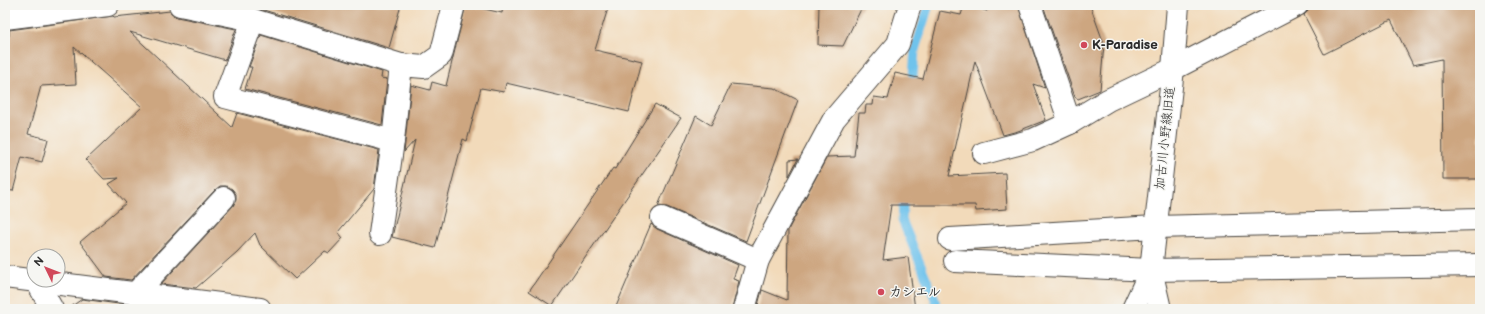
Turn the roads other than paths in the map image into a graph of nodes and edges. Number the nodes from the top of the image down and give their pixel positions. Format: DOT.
graph roads {
  1 [pos="108,5"];
  2 [pos="180,5"];
  3 [pos="454,5"];
  4 [pos="910,5"];
  5 [pos="1030,5"];
  6 [pos="1178,5"];
  7 [pos="1297,5"];
  8 [pos="72,8"];
  9 [pos="5,18"];
  10 [pos="253,20"];
  11 [pos="401,65"];
  12 [pos="1173,69"];
  13 [pos="1070,123"];
  14 [pos="393,141"];
  15 [pos="984,153"];
  16 [pos="224,198"];
  17 [pos="662,218"];
  18 [pos="1480,220"];
  19 [pos="1155,226"];
  20 [pos="380,234"];
  21 [pos="950,239"];
  22 [pos="758,260"];
  23 [pos="955,261"];
  24 [pos="1480,265"];
  25 [pos="1150,270"];
  26 [pos="5,277"];
  27 [pos="26,280"];
  28 [pos="66,286"];
  29 [pos="40,288"];
  30 [pos="135,294"];
  31 [pos="52,309"];
  32 [pos="260,309"];
  33 [pos="744,309"];
  34 [pos="1133,309"];
  35 [pos="1160,309"];
  1 -- 8 [label="street"];
  2 -- 10 [label="street"];
  3 -- 11 [label="street"];
  4 -- 22 [label="street"];
  5 -- 13 [label="street"];
  6 -- 12 [label="street, 加古川小野線旧道"];
  7 -- 12 [label="street"];
  8 -- 9 [label="street"];
  10 -- 11 [label="street"];
  10 -- 14 [label="street"];
  11 -- 14 [label="street"];
  12 -- 13 [label="street"];
  12 -- 19 [label="street, 加古川小野線旧道"];
  13 -- 15 [label="street"];
  14 -- 20 [label="street"];
  16 -- 30 [label="street"];
  17 -- 22 [label="street"];
  18 -- 19 [label="street"];
  19 -- 21 [label="street"];
  19 -- 25 [label="street, 加古川小野線旧道"];
  22 -- 33 [label="street"];
  23 -- 25 [label="street"];
  24 -- 25 [label="street"];
  25 -- 34 [label="street, 加古川小野線旧道"];
  25 -- 35 [label="street, 加古川小野線旧道"];
  26 -- 27 [label="street"];
  28 -- 30 [label="street"];
  29 -- 31 [label="street"];
  30 -- 32 [label="street"];
}
